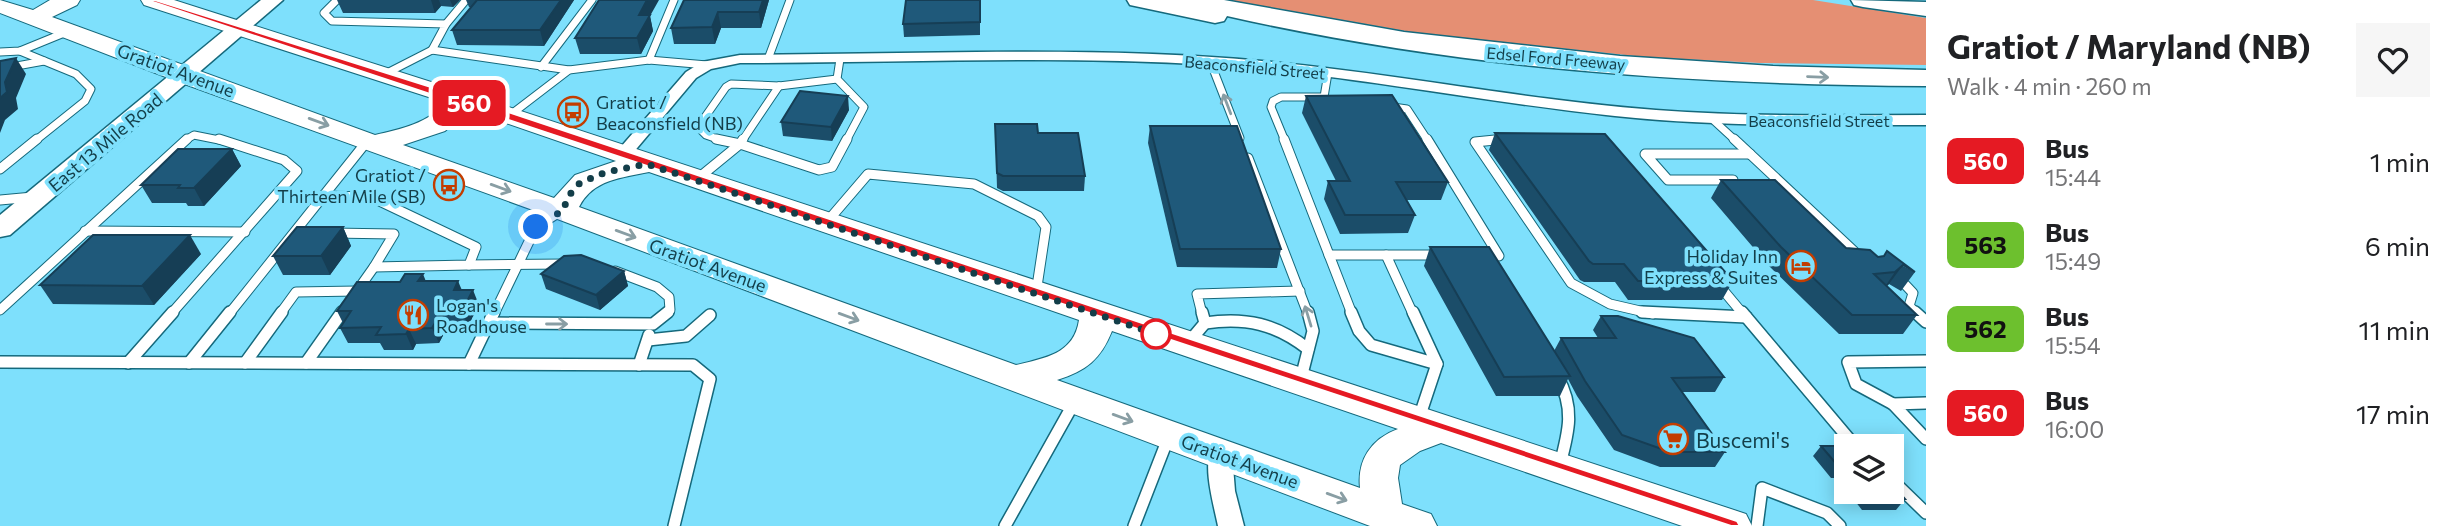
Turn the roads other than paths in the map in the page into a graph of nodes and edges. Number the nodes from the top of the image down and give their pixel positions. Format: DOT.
graph roads {
  1 [pos="69,0"];
  2 [pos="152,0"];
  3 [pos="273,0"];
  4 [pos="337,0"];
  5 [pos="466,0"];
  6 [pos="593,0"];
  7 [pos="674,0"];
  8 [pos="790,0"];
  9 [pos="1139,0"];
  10 [pos="1191,0"];
  11 [pos="1863,0"];
  12 [pos="0,5"];
  13 [pos="1926,9"];
  14 [pos="37,18"];
  15 [pos="446,24"];
  16 [pos="240,29"];
  17 [pos="70,31"];
  18 [pos="432,50"];
  19 [pos="20,51"];
  20 [pos="0,52"];
  21 [pos="768,59"];
  22 [pos="840,59"];
  23 [pos="649,60"];
  24 [pos="45,61"];
  25 [pos="1210,61"];
  26 [pos="707,65"];
  27 [pos="541,67"];
  28 [pos="0,69"];
  29 [pos="569,69"];
  30 [pos="1328,73"];
  31 [pos="1750,74"];
  32 [pos="383,75"];
  33 [pos="185,76"];
  34 [pos="1926,78"];
  35 [pos="837,79"];
  36 [pos="779,86"];
  37 [pos="1324,97"];
  38 [pos="1337,99"];
  39 [pos="463,100"];
  40 [pos="1374,104"];
  41 [pos="509,117"];
  42 [pos="1712,118"];
  43 [pos="1926,120"];
  44 [pos="1524,139"];
  45 [pos="372,142"];
  46 [pos="740,144"];
  47 [pos="1750,154"];
  48 [pos="634,160"];
  49 [pos="3,165"];
  50 [pos="695,180"];
  51 [pos="1751,180"];
  52 [pos="1764,180"];
  53 [pos="1778,181"];
  54 [pos="321,196"];
  55 [pos="40,197"];
  56 [pos="0,200"];
  57 [pos="562,211"];
  58 [pos="825,224"];
  59 [pos="0,229"];
  60 [pos="86,231"];
  61 [pos="244,232"];
  62 [pos="292,233"];
  63 [pos="304,233"];
  64 [pos="317,233"];
  65 [pos="1329,255"];
  66 [pos="1386,255"];
  67 [pos="1448,255"];
  68 [pos="1472,256"];
  69 [pos="1485,256"];
  70 [pos="580,264"];
  71 [pos="469,265"];
  72 [pos="518,265"];
  73 [pos="374,267"];
  74 [pos="1491,267"];
  75 [pos="606,268"];
  76 [pos="1867,269"];
  77 [pos="1891,271"];
  78 [pos="1710,274"];
  79 [pos="357,291"];
  80 [pos="1300,291"];
  81 [pos="1036,294"];
  82 [pos="1896,297"];
  83 [pos="1909,306"];
  84 [pos="0,310"];
  85 [pos="1097,314"];
  86 [pos="710,315"];
  87 [pos="1746,317"];
  88 [pos="1926,322"];
  89 [pos="489,323"];
  90 [pos="653,324"];
  91 [pos="1196,334"];
  92 [pos="648,340"];
  93 [pos="1308,349"];
  94 [pos="0,362"];
  95 [pos="1926,362"];
  96 [pos="128,363"];
  97 [pos="189,363"];
  98 [pos="244,363"];
  99 [pos="306,363"];
  100 [pos="469,364"];
  101 [pos="1437,364"];
  102 [pos="639,365"];
  103 [pos="1554,371"];
  104 [pos="1013,378"];
  105 [pos="1300,382"];
  106 [pos="1076,401"];
  107 [pos="1926,403"];
  108 [pos="1894,404"];
  109 [pos="1430,425"];
  110 [pos="1846,434"];
  111 [pos="1169,435"];
  112 [pos="1926,439"];
  113 [pos="1220,454"];
  114 [pos="1559,469"];
  115 [pos="1904,492"];
  116 [pos="1926,513"];
  117 [pos="1400,520"];
  118 [pos="674,526"];
  119 [pos="1005,526"];
  120 [pos="1134,526"];
  121 [pos="1231,526"];
  122 [pos="1731,526"];
  123 [pos="1757,526"];
  124 [pos="1840,526"];
  1 -- 14 [label="main road"];
  2 -- 16 [label="main road"];
  3 -- 16 [label="main road, East 13 Mile Road"];
  4 -- 15 [label="lane"];
  5 -- 15 [label="lane"];
  6 -- 27 [label="lane"];
  7 -- 23 [label="lane"];
  8 -- 21 [label="lane"];
  9 -- 31 [label="highway"];
  10 -- 31 [label="highway, Edsel Ford Freeway"];
  11 -- 13 [label="highway"];
  12 -- 14 [label="main road, Gratiot Avenue"];
  14 -- 17 [label="main road, Gratiot Avenue"];
  15 -- 18 [label="lane"];
  16 -- 32 [label="main road"];
  16 -- 33 [label="main road, East 13 Mile Road"];
  17 -- 19 [label="lane"];
  17 -- 33 [label="main road, Gratiot Avenue"];
  18 -- 27 [label="lane"];
  18 -- 32 [label="lane"];
  19 -- 20 [label="lane"];
  19 -- 24 [label="lane"];
  21 -- 22 [label="street, Beaconsfield Street"];
  21 -- 26 [label="street, Beaconsfield Street"];
  22 -- 25 [label="street, Beaconsfield Street"];
  22 -- 35 [label="lane"];
  23 -- 26 [label="lane"];
  23 -- 29 [label="lane"];
  24 -- 28 [label="lane"];
  24 -- 49 [label="lane"];
  25 -- 30 [label="street, Beaconsfield Street"];
  80 -- 25 [label="lane, one-way"];
  26 -- 48 [label="street, Beaconsfield Street"];
  27 -- 29 [label="lane"];
  29 -- 41 [label="lane"];
  30 -- 37 [label="lane"];
  30 -- 42 [label="street, Beaconsfield Street"];
  31 -- 34 [label="highway, Edsel Ford Freeway, one-way"];
  32 -- 39 [label="main road"];
  33 -- 45 [label="main road, Gratiot Avenue, one-way"];
  33 -- 55 [label="main road, East 13 Mile Road"];
  35 -- 36 [label="lane"];
  35 -- 46 [label="lane"];
  36 -- 46 [label="lane"];
  36 -- 46 [label="lane"];
  37 -- 38 [label="lane"];
  37 -- 65 [label="lane"];
  39 -- 41 [label="main road"];
  39 -- 45 [label="main road"];
  40 -- 69 [label="lane"];
  41 -- 48 [label="main road"];
  42 -- 43 [label="street, Beaconsfield Street"];
  42 -- 47 [label="lane"];
  44 -- 87 [label="lane"];
  45 -- 54 [label="lane"];
  45 -- 57 [label="main road, Gratiot Avenue, one-way"];
  46 -- 50 [label="lane"];
  47 -- 51 [label="lane"];
  47 -- 53 [label="lane"];
  48 -- 50 [label="main road"];
  48 -- 57 [label="main road"];
  50 -- 58 [label="main road"];
  52 -- 53 [label="lane"];
  53 -- 76 [label="lane"];
  54 -- 62 [label="lane"];
  54 -- 71 [label="lane"];
  55 -- 56 [label="lane"];
  55 -- 59 [label="main road, East 13 Mile Road"];
  57 -- 72 [label="lane"];
  57 -- 104 [label="main road, Gratiot Avenue, one-way"];
  58 -- 81 [label="main road"];
  58 -- 81 [label="lane"];
  60 -- 61 [label="lane"];
  60 -- 61 [label="lane"];
  60 -- 84 [label="lane"];
  61 -- 96 [label="lane"];
  62 -- 63 [label="lane"];
  62 -- 97 [label="lane"];
  64 -- 73 [label="lane"];
  65 -- 66 [label="lane"];
  65 -- 101 [label="lane"];
  66 -- 67 [label="lane"];
  66 -- 101 [label="lane"];
  68 -- 69 [label="lane"];
  69 -- 74 [label="lane"];
  70 -- 72 [label="lane"];
  71 -- 72 [label="lane"];
  71 -- 73 [label="lane"];
  72 -- 89 [label="lane"];
  73 -- 79 [label="lane"];
  75 -- 90 [label="lane"];
  77 -- 83 [label="lane"];
  78 -- 87 [label="lane"];
  79 -- 98 [label="lane"];
  79 -- 99 [label="lane"];
  80 -- 91 [label="lane"];
  93 -- 80 [label="lane, one-way"];
  81 -- 85 [label="main road"];
  82 -- 83 [label="lane"];
  83 -- 88 [label="lane"];
  85 -- 91 [label="main road"];
  85 -- 104 [label="main road"];
  86 -- 92 [label="lane"];
  87 -- 110 [label="lane"];
  89 -- 90 [label="lane, one-way"];
  89 -- 100 [label="lane"];
  90 -- 92 [label="lane"];
  91 -- 93 [label="lane"];
  91 -- 105 [label="main road"];
  92 -- 102 [label="lane"];
  93 -- 105 [label="lane"];
  94 -- 96 [label="lane"];
  95 -- 108 [label="lane"];
  96 -- 97 [label="lane"];
  97 -- 98 [label="lane"];
  98 -- 99 [label="lane"];
  99 -- 100 [label="lane"];
  100 -- 102 [label="lane"];
  101 -- 109 [label="lane"];
  102 -- 118 [label="lane"];
  103 -- 114 [label="lane"];
  104 -- 106 [label="main road, Gratiot Avenue"];
  105 -- 109 [label="main road"];
  106 -- 111 [label="main road, Gratiot Avenue, one-way"];
  106 -- 119 [label="lane"];
  107 -- 108 [label="lane"];
  108 -- 112 [label="lane"];
  109 -- 114 [label="main road"];
  109 -- 117 [label="main road"];
  111 -- 113 [label="main road, Gratiot Avenue"];
  111 -- 120 [label="lane"];
  113 -- 117 [label="main road, Gratiot Avenue, one-way"];
  113 -- 121 [label="street"];
  114 -- 122 [label="main road"];
  115 -- 116 [label="lane"];
  123 -- 124 [label="lane"];
}
